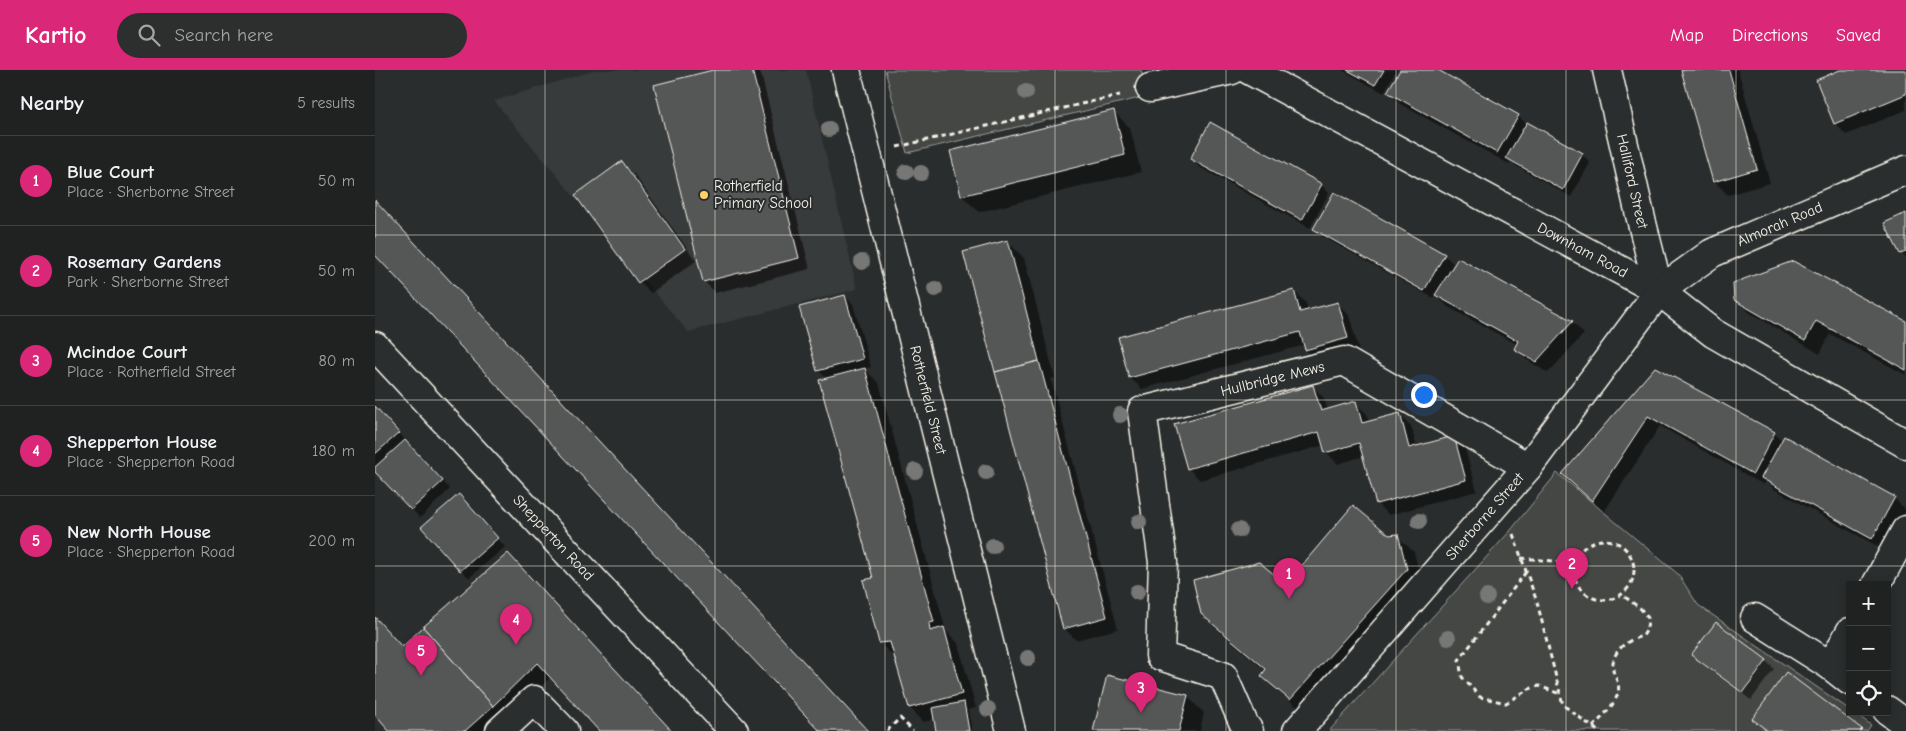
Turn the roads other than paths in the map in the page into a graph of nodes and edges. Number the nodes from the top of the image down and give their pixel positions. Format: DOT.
graph roads {
  1 [pos="846,70"];
  2 [pos="1233,70"];
  3 [pos="1249,70"];
  4 [pos="1607,70"];
  5 [pos="1150,88"];
  6 [pos="1906,170"];
  7 [pos="1659,291"];
  8 [pos="375,346"];
  9 [pos="1906,444"];
  10 [pos="1528,467"];
  11 [pos="1906,530"];
  12 [pos="1878,581"];
  13 [pos="1755,618"];
  14 [pos="1846,648"];
  15 [pos="1840,673"];
  16 [pos="1891,713"];
  17 [pos="1906,724"];
  18 [pos="500,731"];
  19 [pos="564,731"];
  20 [pos="733,731"];
  21 [pos="1011,731"];
  22 [pos="1249,731"];
  23 [pos="1297,731"];
  1 -- 21 [label="street, Rotherfield Street"];
  2 -- 5 [label="street"];
  3 -- 7 [label="street, Downham Road"];
  4 -- 7 [label="street, Halliford Street"];
  6 -- 7 [label="street, Almorah Road"];
  7 -- 9 [label="street, Downham Road"];
  7 -- 10 [label="street, Sherborne Street"];
  8 -- 20 [label="street, Shepperton Road"];
  10 -- 22 [label="street, Hullbridge Mews"];
  10 -- 23 [label="street, Sherborne Street"];
  11 -- 12 [label="street"];
  13 -- 15 [label="street"];
  14 -- 15 [label="street"];
  16 -- 17 [label="street"];
  18 -- 19 [label="street"];
}
